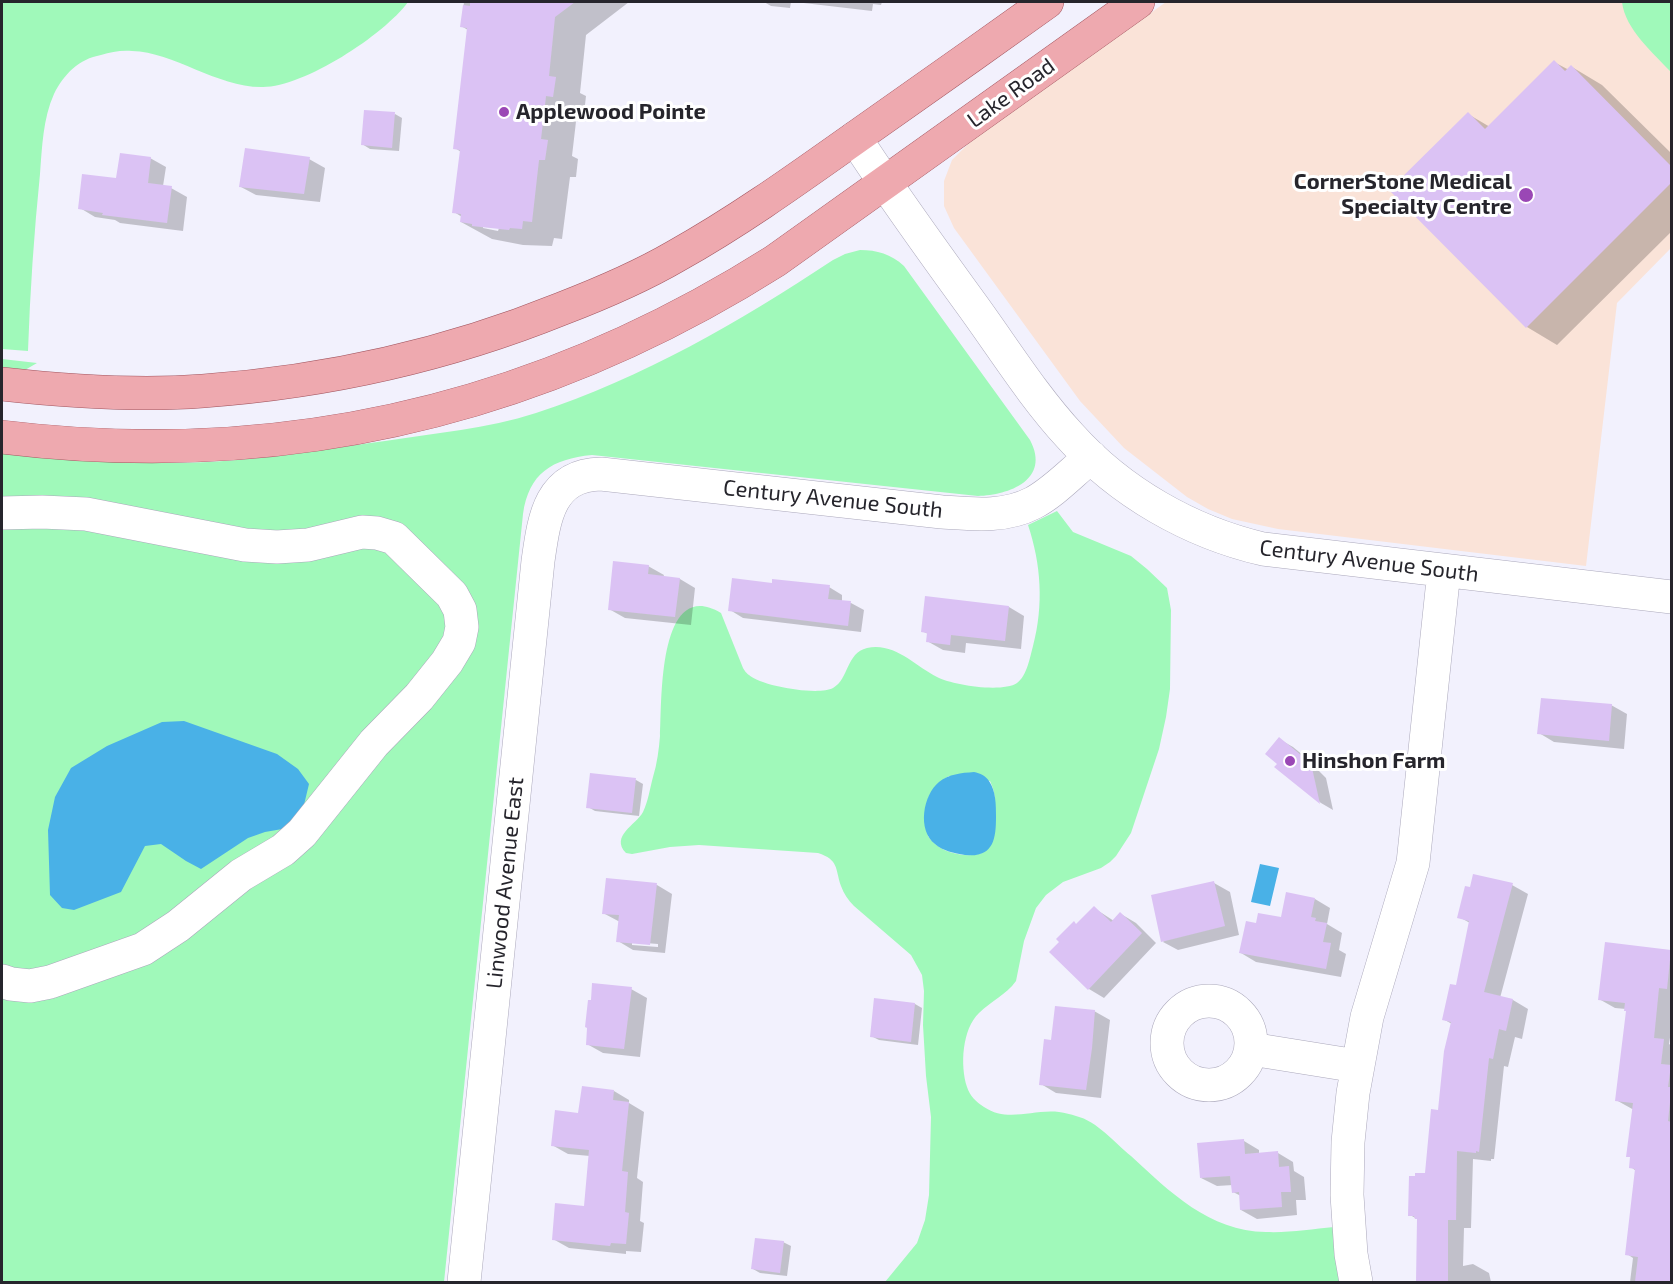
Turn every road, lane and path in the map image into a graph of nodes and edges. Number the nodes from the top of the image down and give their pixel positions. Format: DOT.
graph roads {
  1 [pos="1047,2"];
  2 [pos="1138,2"];
  3 [pos="855,138"];
  4 [pos="885,184"];
  5 [pos="2,384"];
  6 [pos="2,437"];
  7 [pos="1091,457"];
  8 [pos="561,489"];
  9 [pos="2,513"];
  10 [pos="1444,571"];
  11 [pos="1671,597"];
  12 [pos="2,981"];
  13 [pos="1251,1049"];
  14 [pos="1357,1066"];
  15 [pos="464,1282"];
  16 [pos="1356,1282"];
  1 -- 3 [label="main road"];
  2 -- 4 [label="main road, Lake Road"];
  3 -- 4 [label="street, Century Avenue South"];
  3 -- 5 [label="main road"];
  4 -- 6 [label="main road"];
  4 -- 7 [label="street, Century Avenue South"];
  7 -- 8 [label="street, Century Avenue South"];
  7 -- 10 [label="street, Century Avenue South"];
  8 -- 15 [label="street, Linwood Avenue East"];
  9 -- 12 [label="street"];
  10 -- 11 [label="street, Century Avenue South"];
  10 -- 14 [label="street"];
  13 -- 14 [label="street"];
  14 -- 16 [label="street"];
}
